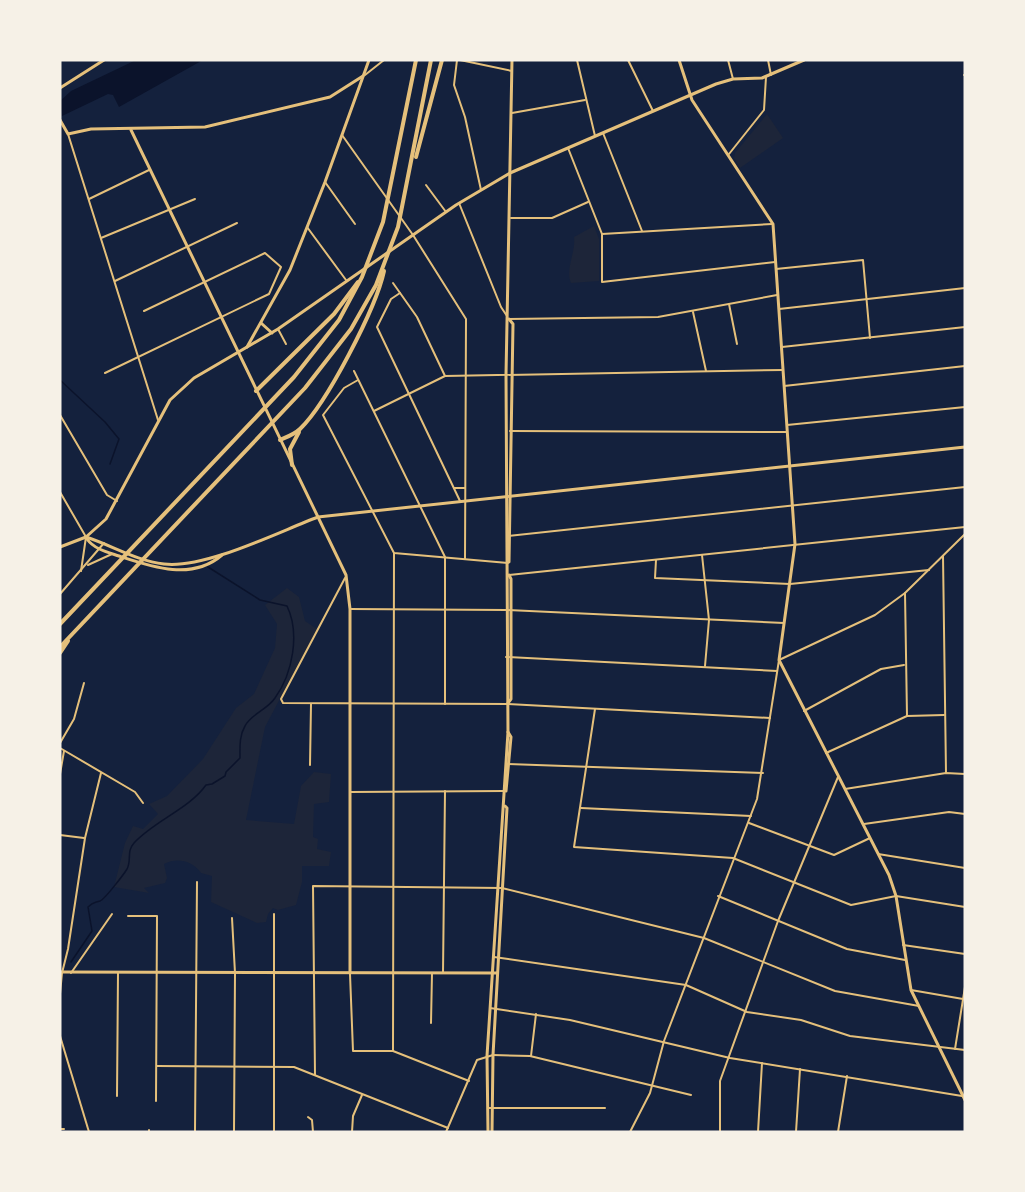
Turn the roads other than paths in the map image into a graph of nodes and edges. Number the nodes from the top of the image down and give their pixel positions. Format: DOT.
graph roads {
  1 [pos="104,60"];
  2 [pos="369,60"];
  3 [pos="384,60"];
  4 [pos="416,60"];
  5 [pos="431,60"];
  6 [pos="442,60"];
  7 [pos="458,60"];
  8 [pos="512,60"];
  9 [pos="577,60"];
  10 [pos="628,60"];
  11 [pos="679,60"];
  12 [pos="728,60"];
  13 [pos="768,60"];
  14 [pos="804,60"];
  15 [pos="512,71"];
  16 [pos="771,75"];
  17 [pos="363,76"];
  18 [pos="765,77"];
  19 [pos="734,79"];
  20 [pos="60,88"];
  21 [pos="690,96"];
  22 [pos="585,100"];
  23 [pos="654,112"];
  24 [pos="512,113"];
  25 [pos="60,120"];
  26 [pos="131,130"];
  27 [pos="67,132"];
  28 [pos="603,133"];
  29 [pos="342,135"];
  30 [pos="595,136"];
  31 [pos="568,148"];
  32 [pos="728,155"];
  33 [pos="149,170"];
  34 [pos="510,173"];
  35 [pos="409,178"];
  36 [pos="325,182"];
  37 [pos="426,185"];
  38 [pos="481,190"];
  39 [pos="88,199"];
  40 [pos="195,199"];
  41 [pos="588,202"];
  42 [pos="459,203"];
  43 [pos="168,211"];
  44 [pos="446,212"];
  45 [pos="511,218"];
  46 [pos="237,223"];
  47 [pos="355,224"];
  48 [pos="773,224"];
  49 [pos="307,227"];
  50 [pos="642,231"];
  51 [pos="602,234"];
  52 [pos="413,235"];
  53 [pos="101,238"];
  54 [pos="186,248"];
  55 [pos="386,261"];
  56 [pos="776,262"];
  57 [pos="777,269"];
  58 [pos="362,277"];
  59 [pos="115,281"];
  60 [pos="346,281"];
  61 [pos="204,283"];
  62 [pos="393,283"];
  63 [pos="965,288"];
  64 [pos="400,293"];
  65 [pos="778,294"];
  66 [pos="866,299"];
  67 [pos="729,304"];
  68 [pos="779,309"];
  69 [pos="144,311"];
  70 [pos="693,312"];
  71 [pos="221,318"];
  72 [pos="509,320"];
  73 [pos="261,323"];
  74 [pos="965,327"];
  75 [pos="278,329"];
  76 [pos="272,333"];
  77 [pos="870,338"];
  78 [pos="286,344"];
  79 [pos="737,344"];
  80 [pos="782,347"];
  81 [pos="246,348"];
  82 [pos="239,354"];
  83 [pos="136,356"];
  84 [pos="965,366"];
  85 [pos="783,370"];
  86 [pos="354,371"];
  87 [pos="706,371"];
  88 [pos="105,373"];
  89 [pos="507,375"];
  90 [pos="512,375"];
  91 [pos="445,376"];
  92 [pos="465,376"];
  93 [pos="358,380"];
  94 [pos="784,386"];
  95 [pos="256,391"];
  96 [pos="408,394"];
  97 [pos="965,406"];
  98 [pos="374,411"];
  99 [pos="60,415"];
  100 [pos="158,421"];
  101 [pos="787,425"];
  102 [pos="299,430"];
  103 [pos="509,431"];
  104 [pos="787,432"];
  105 [pos="280,440"];
  106 [pos="965,447"];
  107 [pos="292,465"];
  108 [pos="789,465"];
  109 [pos="965,487"];
  110 [pos="453,488"];
  111 [pos="465,488"];
  112 [pos="60,492"];
  113 [pos="509,495"];
  114 [pos="117,501"];
  115 [pos="462,501"];
  116 [pos="418,506"];
  117 [pos="792,506"];
  118 [pos="372,511"];
  119 [pos="318,517"];
  120 [pos="965,527"];
  121 [pos="965,534"];
  122 [pos="509,536"];
  123 [pos="86,537"];
  124 [pos="104,543"];
  125 [pos="795,544"];
  126 [pos="60,546"];
  127 [pos="100,549"];
  128 [pos="394,553"];
  129 [pos="114,554"];
  130 [pos="223,554"];
  131 [pos="702,555"];
  132 [pos="943,556"];
  133 [pos="445,557"];
  134 [pos="465,559"];
  135 [pos="656,560"];
  136 [pos="508,563"];
  137 [pos="929,570"];
  138 [pos="81,571"];
  139 [pos="346,575"];
  140 [pos="508,575"];
  141 [pos="704,581"];
  142 [pos="790,584"];
  143 [pos="905,593"];
  144 [pos="60,594"];
  145 [pos="350,609"];
  146 [pos="445,609"];
  147 [pos="395,610"];
  148 [pos="506,610"];
  149 [pos="512,610"];
  150 [pos="709,620"];
  151 [pos="784,623"];
  152 [pos="60,624"];
  153 [pos="73,634"];
  154 [pos="60,647"];
  155 [pos="60,653"];
  156 [pos="509,657"];
  157 [pos="779,660"];
  158 [pos="905,665"];
  159 [pos="705,667"];
  160 [pos="777,671"];
  161 [pos="84,683"];
  162 [pos="311,704"];
  163 [pos="350,704"];
  164 [pos="394,704"];
  165 [pos="445,704"];
  166 [pos="508,704"];
  167 [pos="595,709"];
  168 [pos="804,711"];
  169 [pos="944,715"];
  170 [pos="907,716"];
  171 [pos="770,718"];
  172 [pos="60,743"];
  173 [pos="60,748"];
  174 [pos="64,751"];
  175 [pos="826,753"];
  176 [pos="507,764"];
  177 [pos="310,765"];
  178 [pos="588,765"];
  179 [pos="100,773"];
  180 [pos="763,773"];
  181 [pos="946,773"];
  182 [pos="60,774"];
  183 [pos="965,774"];
  184 [pos="838,777"];
  185 [pos="845,789"];
  186 [pos="393,791"];
  187 [pos="445,791"];
  188 [pos="506,791"];
  189 [pos="350,792"];
  190 [pos="143,803"];
  191 [pos="581,808"];
  192 [pos="965,814"];
  193 [pos="751,816"];
  194 [pos="749,823"];
  195 [pos="864,824"];
  196 [pos="60,835"];
  197 [pos="85,838"];
  198 [pos="870,838"];
  199 [pos="811,847"];
  200 [pos="878,854"];
  201 [pos="733,858"];
  202 [pos="965,868"];
  203 [pos="197,882"];
  204 [pos="794,882"];
  205 [pos="393,886"];
  206 [pos="351,887"];
  207 [pos="444,887"];
  208 [pos="500,888"];
  209 [pos="718,896"];
  210 [pos="897,896"];
  211 [pos="965,907"];
  212 [pos="112,914"];
  213 [pos="274,914"];
  214 [pos="128,916"];
  215 [pos="232,918"];
  216 [pos="778,921"];
  217 [pos="704,938"];
  218 [pos="903,945"];
  219 [pos="965,954"];
  220 [pos="496,957"];
  221 [pos="905,960"];
  222 [pos="764,961"];
  223 [pos="393,972"];
  224 [pos="61,973"];
  225 [pos="72,973"];
  226 [pos="117,973"];
  227 [pos="157,973"];
  228 [pos="196,973"];
  229 [pos="235,973"];
  230 [pos="274,973"];
  231 [pos="314,973"];
  232 [pos="350,973"];
  233 [pos="432,973"];
  234 [pos="443,973"];
  235 [pos="495,973"];
  236 [pos="686,985"];
  237 [pos="965,987"];
  238 [pos="911,990"];
  239 [pos="60,994"];
  240 [pos="963,999"];
  241 [pos="919,1006"];
  242 [pos="490,1008"];
  243 [pos="495,1008"];
  244 [pos="747,1012"];
  245 [pos="536,1014"];
  246 [pos="431,1023"];
  247 [pos="60,1036"];
  248 [pos="664,1041"];
  249 [pos="940,1048"];
  250 [pos="955,1049"];
  251 [pos="965,1050"];
  252 [pos="393,1051"];
  253 [pos="493,1055"];
  254 [pos="487,1056"];
  255 [pos="530,1056"];
  256 [pos="730,1058"];
  257 [pos="762,1063"];
  258 [pos="157,1066"];
  259 [pos="196,1066"];
  260 [pos="274,1066"];
  261 [pos="234,1067"];
  262 [pos="800,1069"];
  263 [pos="315,1075"];
  264 [pos="847,1076"];
  265 [pos="469,1081"];
  266 [pos="653,1085"];
  267 [pos="363,1094"];
  268 [pos="691,1095"];
  269 [pos="117,1096"];
  270 [pos="964,1098"];
  271 [pos="156,1101"];
  272 [pos="490,1108"];
  273 [pos="605,1108"];
  274 [pos="308,1117"];
  275 [pos="448,1128"];
  276 [pos="89,1132"];
  277 [pos="195,1132"];
  278 [pos="234,1132"];
  279 [pos="274,1132"];
  280 [pos="313,1132"];
  281 [pos="352,1132"];
  282 [pos="446,1132"];
  283 [pos="488,1132"];
  284 [pos="492,1132"];
  285 [pos="630,1132"];
  286 [pos="720,1132"];
  287 [pos="758,1132"];
  288 [pos="796,1132"];
  289 [pos="837,1132"];
  1 -- 20 [label="main road"];
  2 -- 17 [label="main road"];
  3 -- 17 [label="street"];
  4 -- 58 [label="highway"];
  5 -- 35 [label="highway"];
  6 -- 35 [label="highway"];
  7 -- 15 [label="street"];
  7 -- 38 [label="street"];
  8 -- 15 [label="main road"];
  9 -- 22 [label="street"];
  10 -- 23 [label="street"];
  11 -- 21 [label="main road"];
  12 -- 19 [label="street"];
  13 -- 16 [label="street"];
  14 -- 16 [label="main road"];
  15 -- 24 [label="main road"];
  16 -- 18 [label="main road"];
  17 -- 26 [label="main road"];
  17 -- 29 [label="main road"];
  18 -- 19 [label="main road"];
  18 -- 32 [label="street"];
  19 -- 21 [label="main road"];
  21 -- 23 [label="main road"];
  21 -- 32 [label="main road"];
  22 -- 24 [label="street"];
  22 -- 30 [label="street"];
  23 -- 28 [label="main road"];
  24 -- 34 [label="main road"];
  25 -- 27 [label="main road"];
  26 -- 27 [label="main road"];
  26 -- 33 [label="main road"];
  27 -- 39 [label="street"];
  28 -- 30 [label="main road"];
  28 -- 50 [label="street"];
  29 -- 36 [label="main road"];
  29 -- 52 [label="street"];
  30 -- 31 [label="main road"];
  31 -- 34 [label="main road"];
  31 -- 41 [label="street"];
  32 -- 48 [label="main road"];
  33 -- 39 [label="street"];
  33 -- 43 [label="main road"];
  34 -- 38 [label="main road"];
  34 -- 45 [label="main road"];
  35 -- 55 [label="highway"];
  36 -- 47 [label="street"];
  36 -- 49 [label="main road"];
  37 -- 44 [label="street"];
  38 -- 42 [label="main road"];
  39 -- 53 [label="street"];
  40 -- 43 [label="street"];
  41 -- 45 [label="street"];
  41 -- 51 [label="street"];
  42 -- 44 [label="main road"];
  42 -- 72 [label="street"];
  43 -- 53 [label="street"];
  43 -- 54 [label="main road"];
  44 -- 52 [label="main road"];
  45 -- 72 [label="main road"];
  46 -- 54 [label="street"];
  48 -- 50 [label="street"];
  48 -- 56 [label="main road"];
  49 -- 60 [label="street"];
  49 -- 73 [label="main road"];
  50 -- 51 [label="street"];
  51 -- 56 [label="street"];
  52 -- 60 [label="main road"];
  52 -- 92 [label="street"];
  53 -- 59 [label="street"];
  54 -- 59 [label="street"];
  54 -- 61 [label="main road"];
  55 -- 102 [label="highway"];
  55 -- 153 [label="highway"];
  56 -- 57 [label="main road"];
  57 -- 65 [label="main road"];
  57 -- 66 [label="street"];
  58 -- 95 [label="highway"];
  58 -- 152 [label="highway"];
  59 -- 83 [label="street"];
  60 -- 75 [label="main road"];
  61 -- 69 [label="street"];
  61 -- 71 [label="main road"];
  61 -- 71 [label="street"];
  62 -- 64 [label="street"];
  63 -- 66 [label="street"];
  64 -- 91 [label="street"];
  64 -- 96 [label="street"];
  65 -- 67 [label="street"];
  65 -- 68 [label="main road"];
  66 -- 68 [label="street"];
  66 -- 77 [label="street"];
  67 -- 70 [label="street"];
  67 -- 79 [label="street"];
  68 -- 80 [label="main road"];
  70 -- 72 [label="street"];
  70 -- 87 [label="street"];
  71 -- 82 [label="main road"];
  71 -- 83 [label="street"];
  72 -- 89 [label="main road"];
  72 -- 90 [label="main road"];
  73 -- 76 [label="main road"];
  73 -- 81 [label="main road"];
  74 -- 77 [label="street"];
  75 -- 76 [label="main road"];
  75 -- 78 [label="street"];
  76 -- 81 [label="main road"];
  77 -- 80 [label="street"];
  80 -- 85 [label="main road"];
  81 -- 82 [label="main road"];
  82 -- 95 [label="main road"];
  82 -- 100 [label="main road"];
  83 -- 88 [label="street"];
  83 -- 100 [label="street"];
  84 -- 94 [label="street"];
  85 -- 87 [label="street"];
  85 -- 94 [label="main road"];
  86 -- 93 [label="street"];
  87 -- 90 [label="street"];
  89 -- 90 [label="street"];
  89 -- 92 [label="street"];
  89 -- 103 [label="main road"];
  90 -- 103 [label="main road"];
  91 -- 92 [label="street"];
  91 -- 96 [label="street"];
  92 -- 111 [label="street"];
  93 -- 98 [label="street"];
  93 -- 118 [label="street"];
  94 -- 101 [label="main road"];
  95 -- 105 [label="main road"];
  96 -- 98 [label="street"];
  96 -- 110 [label="street"];
  97 -- 101 [label="street"];
  98 -- 116 [label="street"];
  99 -- 114 [label="street"];
  100 -- 114 [label="main road"];
  101 -- 104 [label="main road"];
  102 -- 105 [label="highway"];
  102 -- 107 [label="highway"];
  103 -- 104 [label="street"];
  103 -- 113 [label="main road"];
  104 -- 108 [label="main road"];
  105 -- 107 [label="main road"];
  106 -- 108 [label="main road"];
  107 -- 119 [label="main road"];
  108 -- 113 [label="main road"];
  108 -- 117 [label="main road"];
  109 -- 117 [label="street"];
  110 -- 111 [label="street"];
  110 -- 115 [label="street"];
  111 -- 115 [label="street"];
  112 -- 123 [label="street"];
  113 -- 115 [label="main road"];
  113 -- 122 [label="main road"];
  114 -- 123 [label="main road"];
  115 -- 116 [label="main road"];
  115 -- 134 [label="street"];
  116 -- 118 [label="main road"];
  116 -- 133 [label="street"];
  117 -- 122 [label="street"];
  117 -- 125 [label="main road"];
  118 -- 119 [label="main road"];
  118 -- 128 [label="street"];
  119 -- 130 [label="main road"];
  119 -- 139 [label="main road"];
  120 -- 125 [label="street"];
  121 -- 132 [label="street"];
  122 -- 136 [label="main road"];
  123 -- 124 [label="main road"];
  123 -- 126 [label="main road"];
  123 -- 127 [label="main road"];
  123 -- 138 [label="street"];
  124 -- 127 [label="street"];
  124 -- 130 [label="main road"];
  125 -- 131 [label="street"];
  125 -- 142 [label="main road"];
  127 -- 129 [label="main road"];
  127 -- 138 [label="street"];
  128 -- 133 [label="street"];
  128 -- 147 [label="street"];
  129 -- 130 [label="main road"];
  129 -- 138 [label="street"];
  131 -- 135 [label="street"];
  131 -- 141 [label="street"];
  132 -- 137 [label="street"];
  132 -- 169 [label="street"];
  133 -- 134 [label="street"];
  133 -- 146 [label="street"];
  134 -- 136 [label="street"];
  135 -- 140 [label="street"];
  135 -- 141 [label="street"];
  136 -- 140 [label="main road"];
  137 -- 142 [label="street"];
  137 -- 143 [label="street"];
  138 -- 144 [label="street"];
  139 -- 145 [label="main road"];
  139 -- 162 [label="street"];
  140 -- 148 [label="main road"];
  140 -- 149 [label="main road"];
  141 -- 142 [label="street"];
  141 -- 150 [label="street"];
  142 -- 151 [label="main road"];
  143 -- 157 [label="street"];
  143 -- 158 [label="street"];
  145 -- 147 [label="street"];
  145 -- 163 [label="main road"];
  146 -- 147 [label="street"];
  146 -- 148 [label="street"];
  146 -- 165 [label="street"];
  147 -- 164 [label="street"];
  148 -- 149 [label="street"];
  148 -- 156 [label="main road"];
  149 -- 150 [label="street"];
  149 -- 156 [label="main road"];
  150 -- 151 [label="street"];
  150 -- 159 [label="street"];
  151 -- 157 [label="main road"];
  153 -- 154 [label="highway"];
  153 -- 155 [label="highway"];
  156 -- 159 [label="street"];
  156 -- 166 [label="main road"];
  157 -- 160 [label="street"];
  157 -- 168 [label="main road"];
  158 -- 168 [label="street"];
  158 -- 170 [label="street"];
  159 -- 160 [label="street"];
  160 -- 171 [label="street"];
  161 -- 172 [label="street"];
  162 -- 163 [label="street"];
  162 -- 177 [label="street"];
  163 -- 164 [label="street"];
  163 -- 189 [label="main road"];
  164 -- 165 [label="street"];
  164 -- 186 [label="street"];
  165 -- 166 [label="street"];
  166 -- 167 [label="street"];
  166 -- 176 [label="main road"];
  167 -- 171 [label="street"];
  167 -- 178 [label="street"];
  168 -- 175 [label="main road"];
  169 -- 170 [label="street"];
  169 -- 181 [label="street"];
  170 -- 175 [label="street"];
  171 -- 180 [label="street"];
  173 -- 174 [label="street"];
  174 -- 179 [label="street"];
  174 -- 182 [label="street"];
  175 -- 184 [label="main road"];
  176 -- 178 [label="street"];
  176 -- 188 [label="main road"];
  178 -- 180 [label="street"];
  178 -- 191 [label="street"];
  179 -- 190 [label="street"];
  179 -- 197 [label="street"];
  180 -- 193 [label="street"];
  181 -- 183 [label="street"];
  181 -- 185 [label="street"];
  184 -- 185 [label="main road"];
  184 -- 199 [label="street"];
  185 -- 195 [label="main road"];
  186 -- 187 [label="street"];
  186 -- 189 [label="street"];
  186 -- 205 [label="street"];
  187 -- 188 [label="street"];
  187 -- 207 [label="street"];
  188 -- 208 [label="main road"];
  189 -- 206 [label="main road"];
  191 -- 193 [label="street"];
  191 -- 201 [label="street"];
  192 -- 195 [label="street"];
  193 -- 194 [label="street"];
  194 -- 199 [label="street"];
  194 -- 201 [label="street"];
  195 -- 198 [label="main road"];
  196 -- 197 [label="street"];
  197 -- 224 [label="street"];
  198 -- 199 [label="street"];
  198 -- 200 [label="main road"];
  199 -- 204 [label="street"];
  200 -- 202 [label="street"];
  200 -- 210 [label="main road"];
  201 -- 204 [label="street"];
  201 -- 209 [label="street"];
  203 -- 228 [label="street"];
  204 -- 210 [label="street"];
  204 -- 216 [label="street"];
  205 -- 206 [label="street"];
  205 -- 207 [label="street"];
  205 -- 223 [label="street"];
  206 -- 231 [label="street"];
  206 -- 232 [label="main road"];
  207 -- 208 [label="street"];
  207 -- 234 [label="street"];
  208 -- 217 [label="street"];
  208 -- 220 [label="main road"];
  209 -- 216 [label="street"];
  209 -- 217 [label="street"];
  210 -- 211 [label="street"];
  210 -- 218 [label="main road"];
  212 -- 225 [label="street"];
  213 -- 230 [label="street"];
  214 -- 227 [label="street"];
  215 -- 229 [label="street"];
  216 -- 221 [label="street"];
  216 -- 222 [label="street"];
  217 -- 222 [label="street"];
  217 -- 236 [label="street"];
  218 -- 219 [label="street"];
  218 -- 221 [label="main road"];
  220 -- 235 [label="main road"];
  220 -- 236 [label="street"];
  221 -- 238 [label="main road"];
  222 -- 241 [label="street"];
  222 -- 244 [label="street"];
  223 -- 232 [label="main road"];
  223 -- 233 [label="main road"];
  223 -- 252 [label="street"];
  224 -- 225 [label="main road"];
  224 -- 239 [label="street"];
  225 -- 226 [label="main road"];
  226 -- 227 [label="main road"];
  226 -- 269 [label="street"];
  227 -- 228 [label="main road"];
  227 -- 258 [label="street"];
  228 -- 229 [label="main road"];
  228 -- 259 [label="street"];
  229 -- 230 [label="main road"];
  229 -- 261 [label="street"];
  230 -- 231 [label="main road"];
  230 -- 260 [label="street"];
  231 -- 232 [label="main road"];
  231 -- 263 [label="street"];
  232 -- 252 [label="street"];
  233 -- 234 [label="main road"];
  233 -- 246 [label="street"];
  234 -- 235 [label="main road"];
  235 -- 242 [label="main road"];
  235 -- 243 [label="main road"];
  236 -- 244 [label="street"];
  236 -- 248 [label="street"];
  237 -- 240 [label="street"];
  238 -- 240 [label="street"];
  238 -- 241 [label="main road"];
  240 -- 250 [label="street"];
  241 -- 249 [label="main road"];
  242 -- 243 [label="street"];
  242 -- 254 [label="main road"];
  243 -- 245 [label="street"];
  243 -- 253 [label="main road"];
  244 -- 249 [label="street"];
  244 -- 256 [label="street"];
  245 -- 248 [label="street"];
  245 -- 255 [label="street"];
  247 -- 276 [label="street"];
  248 -- 256 [label="street"];
  248 -- 266 [label="street"];
  249 -- 250 [label="street"];
  249 -- 270 [label="main road"];
  250 -- 251 [label="street"];
  252 -- 265 [label="street"];
  253 -- 254 [label="street"];
  253 -- 255 [label="street"];
  253 -- 272 [label="main road"];
  254 -- 265 [label="street"];
  254 -- 272 [label="main road"];
  255 -- 266 [label="street"];
  256 -- 257 [label="street"];
  256 -- 286 [label="street"];
  257 -- 262 [label="street"];
  257 -- 287 [label="street"];
  258 -- 259 [label="street"];
  258 -- 271 [label="street"];
  259 -- 261 [label="street"];
  259 -- 277 [label="street"];
  260 -- 261 [label="street"];
  260 -- 263 [label="street"];
  260 -- 279 [label="street"];
  261 -- 278 [label="street"];
  262 -- 264 [label="street"];
  262 -- 288 [label="street"];
  263 -- 267 [label="street"];
  264 -- 270 [label="street"];
  264 -- 289 [label="street"];
  265 -- 275 [label="street"];
  266 -- 268 [label="street"];
  266 -- 285 [label="street"];
  267 -- 275 [label="street"];
  267 -- 281 [label="street"];
  272 -- 273 [label="street"];
  272 -- 283 [label="main road"];
  272 -- 284 [label="main road"];
  274 -- 280 [label="street"];
  275 -- 282 [label="street"];
}
